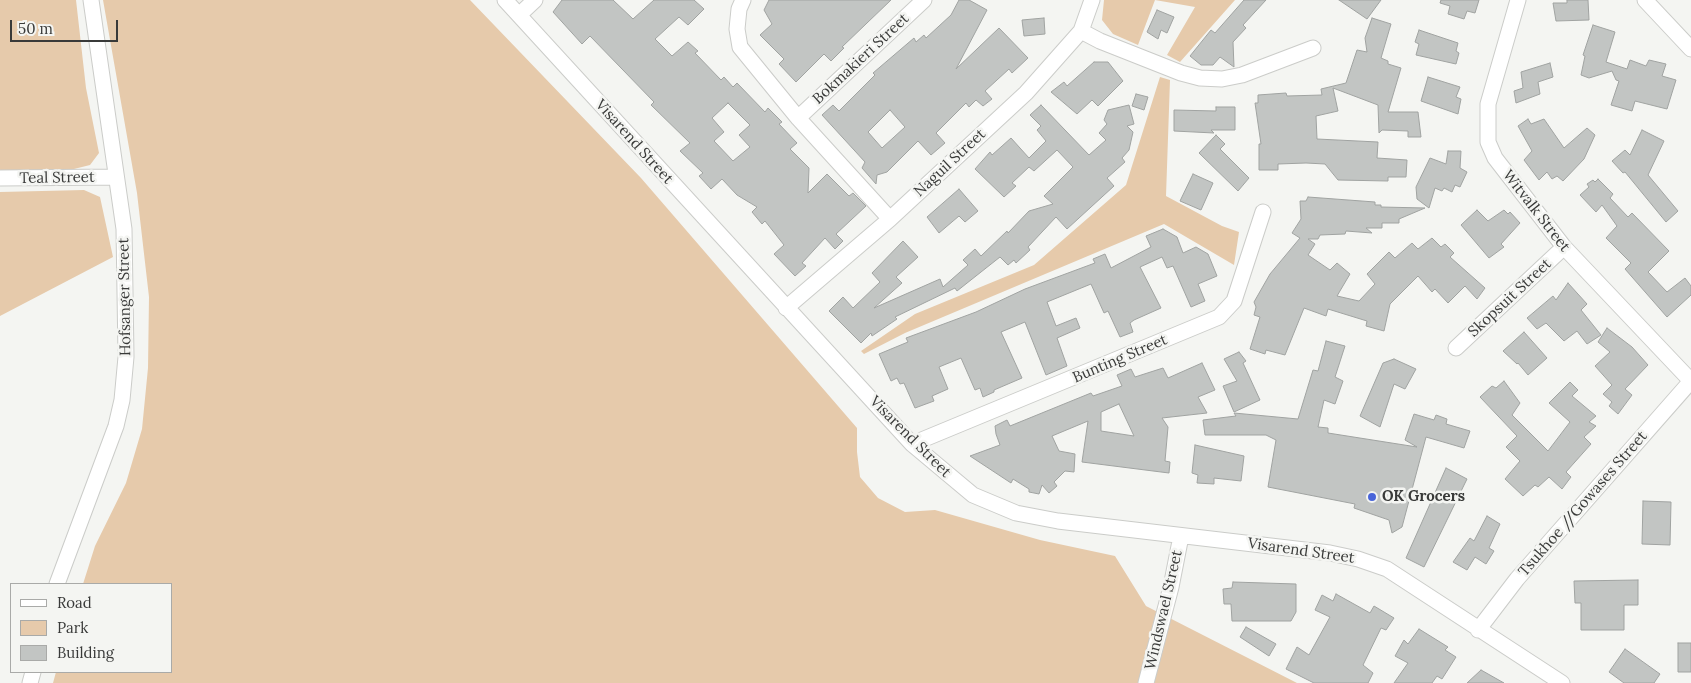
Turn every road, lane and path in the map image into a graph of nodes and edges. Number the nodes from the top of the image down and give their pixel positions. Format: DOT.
graph roads {
  1 [pos="91,0"];
  2 [pos="504,0"];
  3 [pos="535,0"];
  4 [pos="743,0"];
  5 [pos="924,0"];
  6 [pos="1092,0"];
  7 [pos="1518,0"];
  8 [pos="1645,0"];
  9 [pos="519,15"];
  10 [pos="1081,31"];
  11 [pos="1313,48"];
  12 [pos="1691,49"];
  13 [pos="798,118"];
  14 [pos="114,177"];
  15 [pos="0,178"];
  16 [pos="1263,212"];
  17 [pos="890,219"];
  18 [pos="1564,248"];
  19 [pos="786,308"];
  20 [pos="1456,348"];
  21 [pos="1691,381"];
  22 [pos="912,444"];
  23 [pos="1181,536"];
  24 [pos="57,583"];
  25 [pos="1478,630"];
  26 [pos="1146,683"];
  27 [pos="1562,683"];
  1 -- 14 [label="street, Hofsanger Street"];
  2 -- 9 [label="street, Visarend Street"];
  3 -- 9 [label="street"];
  4 -- 13 [label="street"];
  5 -- 13 [label="street, Bokmakieri Street"];
  6 -- 10 [label="street, Naguil Street"];
  7 -- 18 [label="street, Witvalk Street"];
  8 -- 12 [label="street"];
  9 -- 19 [label="street, Visarend Street"];
  10 -- 11 [label="street"];
  10 -- 17 [label="street, Naguil Street"];
  13 -- 17 [label="street"];
  14 -- 15 [label="street, Teal Street"];
  14 -- 24 [label="street, Hofsanger Street"];
  16 -- 22 [label="street, Bunting Street"];
  17 -- 19 [label="street, Naguil Street"];
  18 -- 20 [label="street, Skopsuit Street"];
  18 -- 21 [label="street, Witvalk Street"];
  19 -- 22 [label="street, Visarend Street"];
  21 -- 25 [label="street, Tsukhoe //Gowases Street"];
  22 -- 23 [label="street, Visarend Street"];
  23 -- 25 [label="street, Visarend Street"];
  23 -- 26 [label="street, Windswael Street"];
  25 -- 27 [label="street, Visarend Street"];
}
